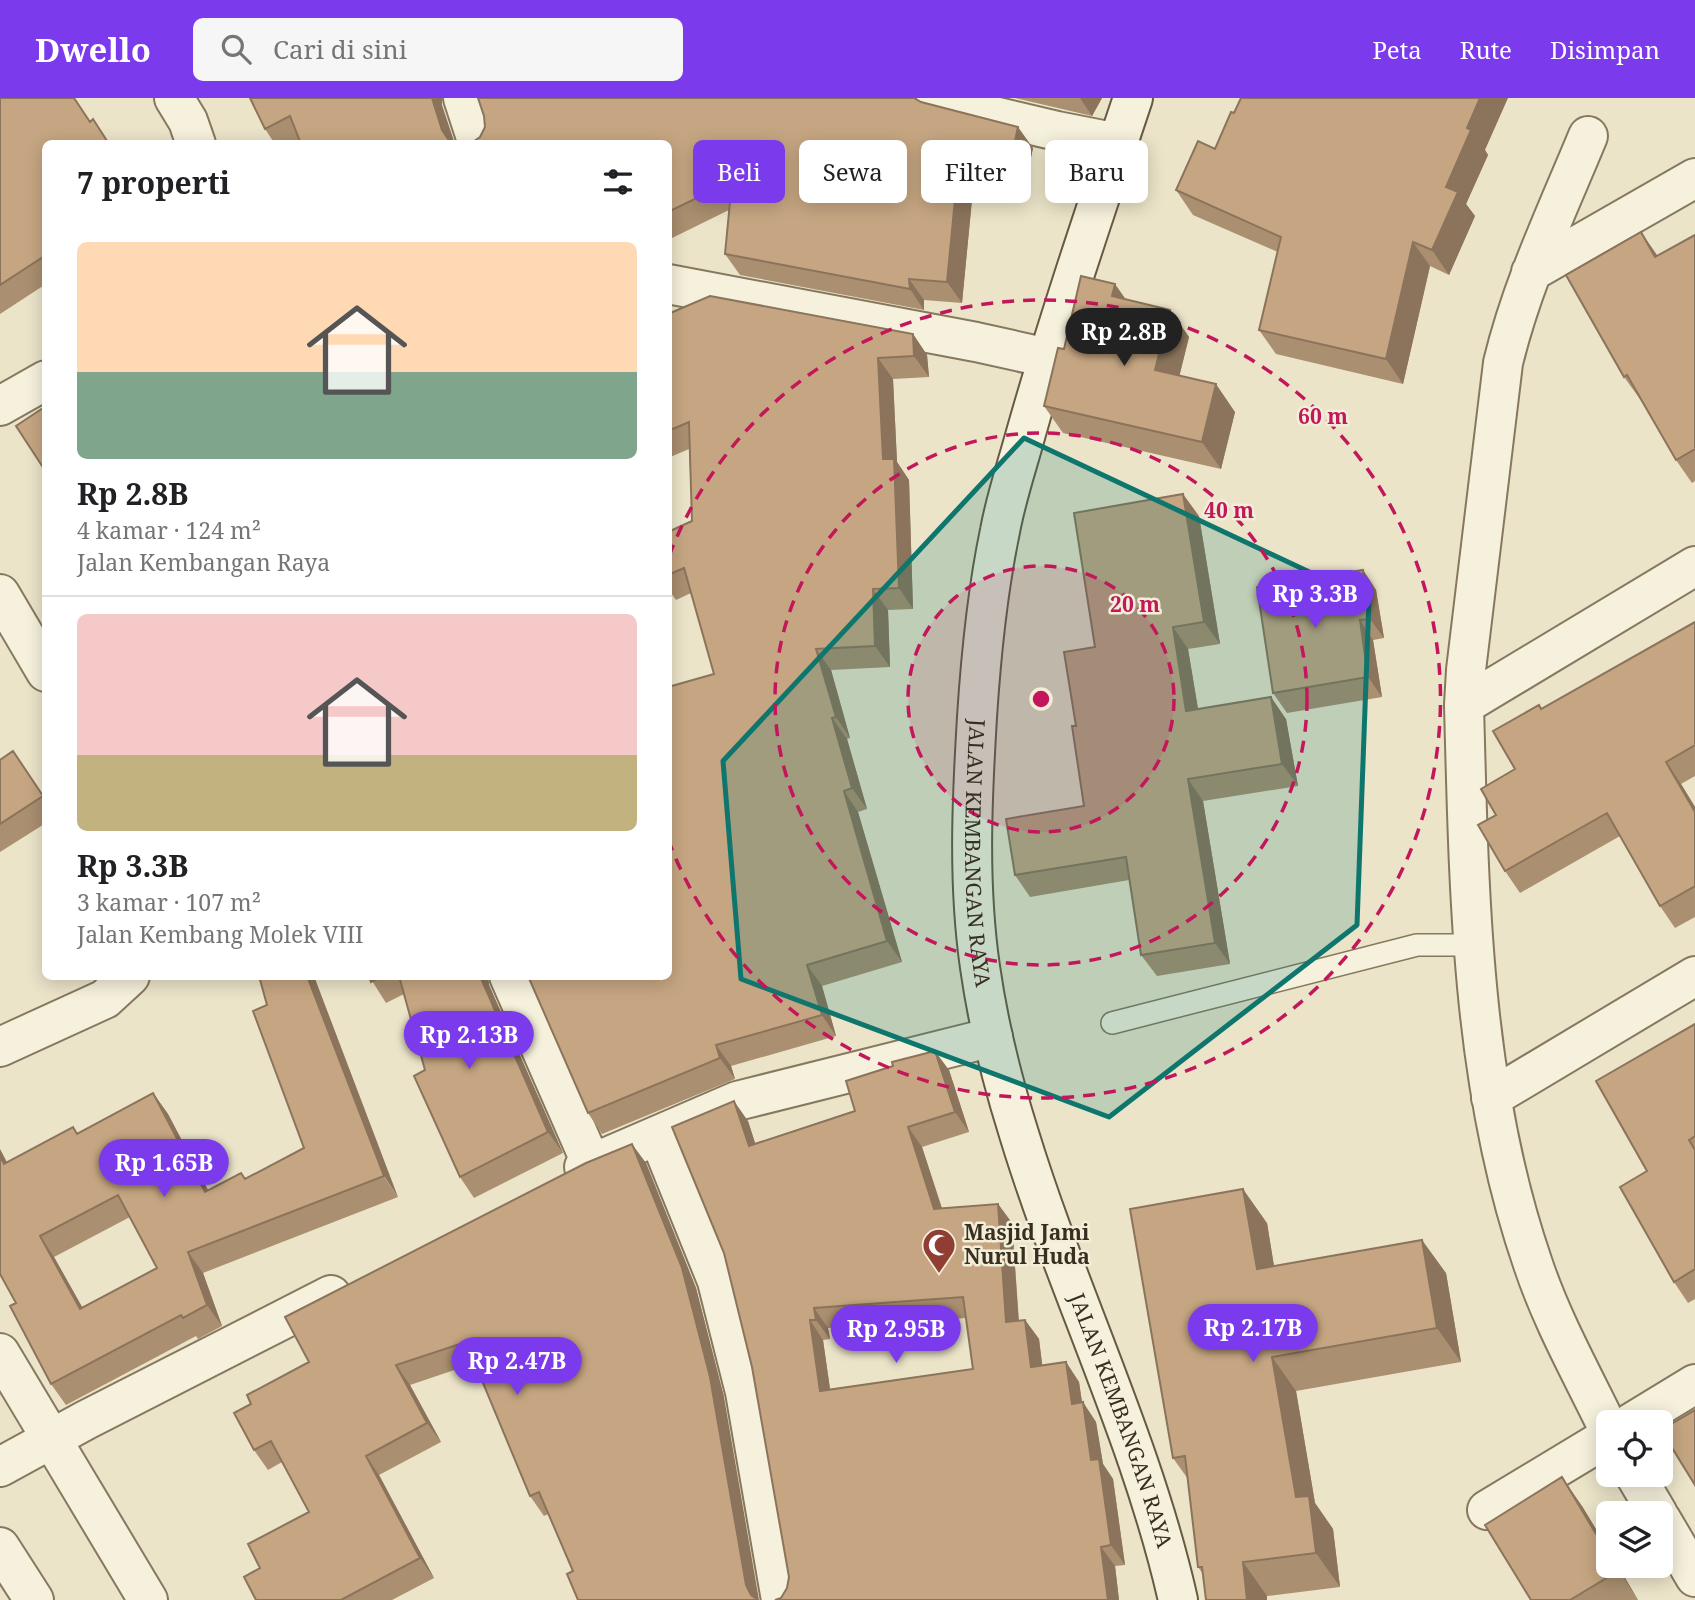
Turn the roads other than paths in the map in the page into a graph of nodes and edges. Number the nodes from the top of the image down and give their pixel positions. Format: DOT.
graph roads {
  1 [pos="174,98"];
  2 [pos="463,98"];
  3 [pos="936,98"];
  4 [pos="1133,98"];
  5 [pos="1588,136"];
  6 [pos="195,140"];
  7 [pos="477,140"];
  8 [pos="1103,140"];
  9 [pos="1119,140"];
  10 [pos="1695,178"];
  11 [pos="1098,203"];
  12 [pos="1531,272"];
  13 [pos="672,285"];
  14 [pos="1048,358"];
  15 [pos="42,382"];
  16 [pos="0,406"];
  17 [pos="1695,566"];
  18 [pos="0,594"];
  19 [pos="42,665"];
  20 [pos="1464,705"];
  21 [pos="1473,945"];
  22 [pos="1695,976"];
  23 [pos="126,980"];
  24 [pos="511,980"];
  25 [pos="1112,1023"];
  26 [pos="993,1037"];
  27 [pos="0,1047"];
  28 [pos="1492,1098"];
  29 [pos="657,1135"];
  30 [pos="591,1163"];
  31 [pos="554,1182"];
  32 [pos="357,1282"];
  33 [pos="0,1353"];
  34 [pos="1695,1384"];
  35 [pos="1599,1410"];
  36 [pos="1652,1410"];
  37 [pos="51,1438"];
  38 [pos="1596,1444"];
  39 [pos="0,1467"];
  40 [pos="1487,1510"];
  41 [pos="1673,1539"];
  42 [pos="0,1547"];
  43 [pos="1695,1577"];
  44 [pos="34,1600"];
  45 [pos="148,1600"];
  46 [pos="781,1600"];
  47 [pos="1178,1600"];
  1 -- 6 [label="street"];
  2 -- 7 [label="street"];
  3 -- 8 [label="street"];
  4 -- 9 [label="street, JALAN KEMBANGAN RAYA"];
  5 -- 12 [label="street"];
  10 -- 12 [label="street"];
  11 -- 14 [label="street, JALAN KEMBANGAN RAYA"];
  12 -- 20 [label="street"];
  13 -- 14 [label="street"];
  14 -- 26 [label="street, JALAN KEMBANGAN RAYA"];
  15 -- 16 [label="street"];
  17 -- 20 [label="street"];
  18 -- 19 [label="street"];
  20 -- 21 [label="street"];
  21 -- 25 [label="lane"];
  21 -- 28 [label="street"];
  22 -- 28 [label="street"];
  23 -- 27 [label="street"];
  24 -- 30 [label="street"];
  26 -- 29 [label="street"];
  26 -- 47 [label="street, JALAN KEMBANGAN RAYA"];
  28 -- 35 [label="street"];
  29 -- 30 [label="street"];
  29 -- 46 [label="street"];
  30 -- 31 [label="street"];
  32 -- 37 [label="street"];
  33 -- 37 [label="street"];
  34 -- 36 [label="street"];
  37 -- 39 [label="street"];
  37 -- 45 [label="street"];
  38 -- 40 [label="street"];
  41 -- 43 [label="street"];
  42 -- 44 [label="street"];
}
